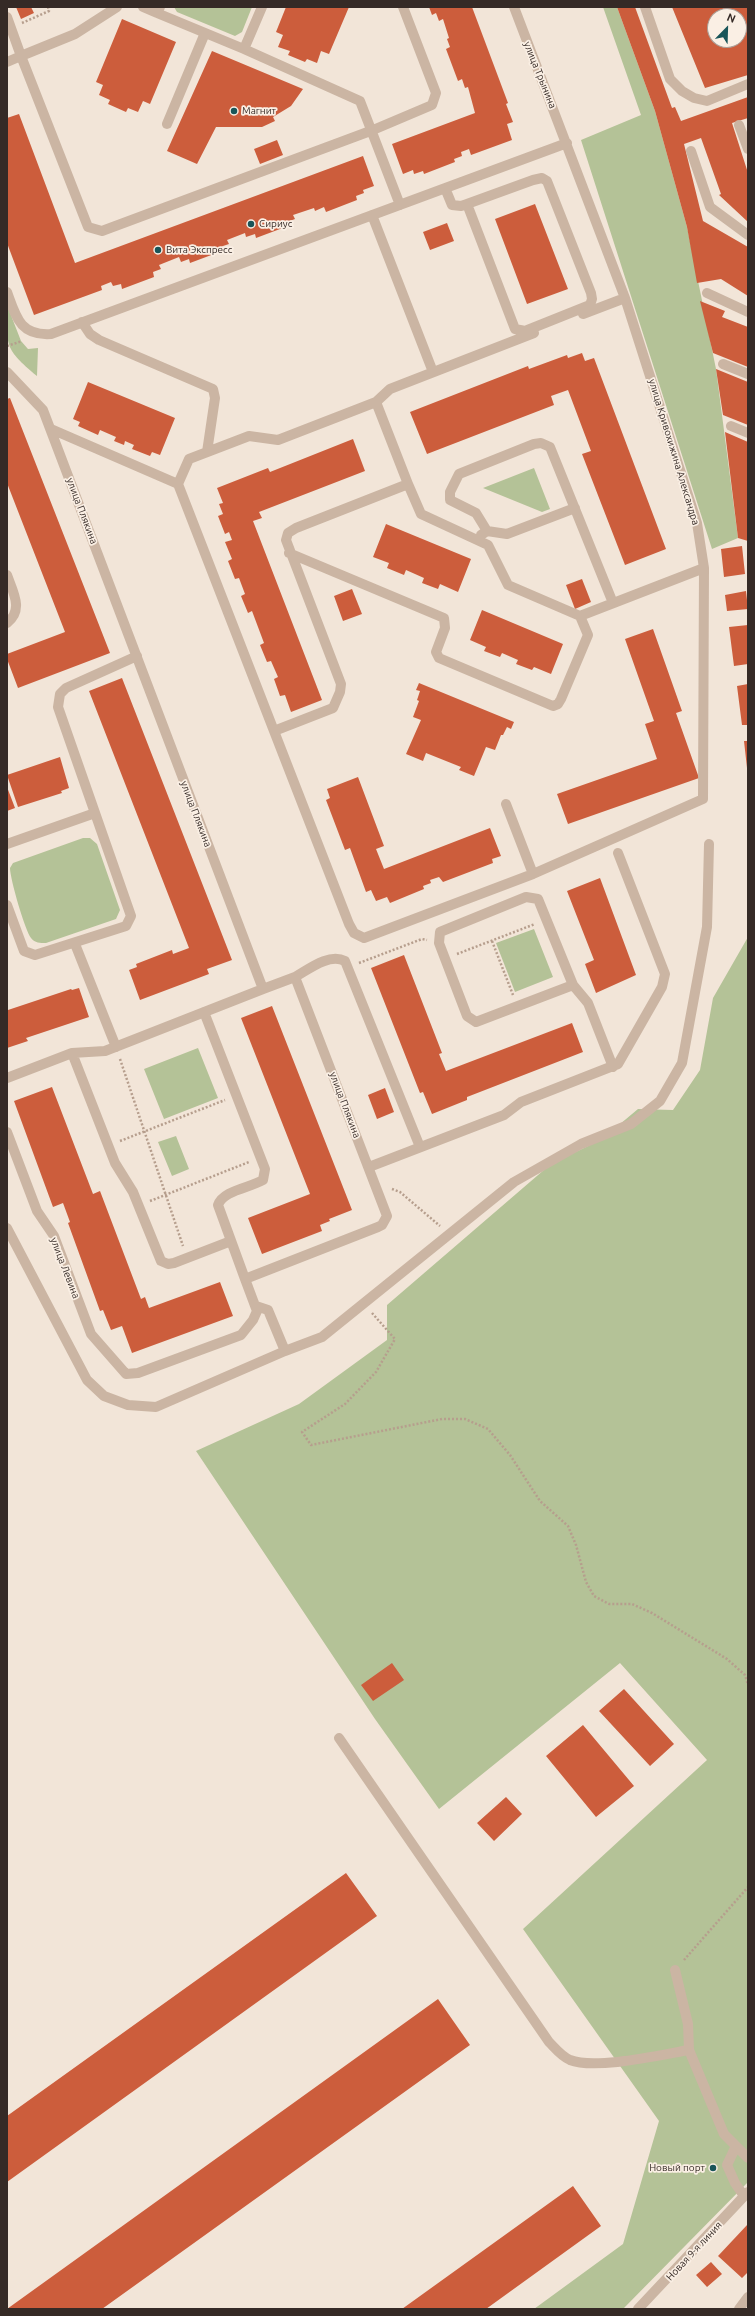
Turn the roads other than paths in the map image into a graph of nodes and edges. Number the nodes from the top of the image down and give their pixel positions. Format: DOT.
graph roads {
  1 [pos="117,7"];
  2 [pos="143,7"];
  3 [pos="262,7"];
  4 [pos="403,7"];
  5 [pos="514,7"];
  6 [pos="645,7"];
  7 [pos="158,10"];
  8 [pos="7,17"];
  9 [pos="205,33"];
  10 [pos="244,49"];
  11 [pos="21,56"];
  12 [pos="7,62"];
  13 [pos="748,84"];
  14 [pos="167,124"];
  15 [pos="739,125"];
  16 [pos="373,130"];
  17 [pos="567,143"];
  18 [pos="748,149"];
  19 [pos="691,150"];
  20 [pos="446,188"];
  21 [pos="467,204"];
  22 [pos="400,205"];
  23 [pos="372,215"];
  24 [pos="748,235"];
  25 [pos="7,292"];
  26 [pos="707,293"];
  27 [pos="625,298"];
  28 [pos="748,312"];
  29 [pos="82,322"];
  30 [pos="723,364"];
  31 [pos="7,372"];
  32 [pos="433,372"];
  33 [pos="748,374"];
  34 [pos="376,402"];
  35 [pos="731,426"];
  36 [pos="50,428"];
  37 [pos="748,433"];
  38 [pos="207,452"];
  39 [pos="178,484"];
  40 [pos="408,484"];
  41 [pos="576,508"];
  42 [pos="487,531"];
  43 [pos="476,538"];
  44 [pos="290,553"];
  45 [pos="704,568"];
  46 [pos="7,576"];
  47 [pos="613,603"];
  48 [pos="580,616"];
  49 [pos="7,623"];
  50 [pos="137,656"];
  51 [pos="274,731"];
  52 [pos="506,804"];
  53 [pos="95,813"];
  54 [pos="7,844"];
  55 [pos="709,844"];
  56 [pos="618,853"];
  57 [pos="534,874"];
  58 [pos="7,905"];
  59 [pos="75,944"];
  60 [pos="295,977"];
  61 [pos="573,985"];
  62 [pos="263,990"];
  63 [pos="204,1012"];
  64 [pos="116,1046"];
  65 [pos="72,1053"];
  66 [pos="613,1067"];
  67 [pos="7,1078"];
  68 [pos="7,1132"];
  69 [pos="420,1147"];
  70 [pos="369,1167"];
  71 [pos="7,1228"];
  72 [pos="231,1241"];
  73 [pos="245,1279"];
  74 [pos="256,1306"];
  75 [pos="284,1351"];
  76 [pos="339,1738"];
  77 [pos="675,1970"];
  78 [pos="689,2050"];
  79 [pos="736,2146"];
  80 [pos="748,2158"];
  81 [pos="746,2194"];
  82 [pos="748,2297"];
  83 [pos="638,2309"];
  84 [pos="739,2309"];
  1 -- 11 [label="street"];
  2 -- 7 [label="street"];
  3 -- 10 [label="street"];
  4 -- 16 [label="street"];
  5 -- 17 [label="street, улица Трынина"];
  6 -- 13 [label="street"];
  7 -- 9 [label="street"];
  8 -- 11 [label="street"];
  9 -- 10 [label="street"];
  9 -- 14 [label="street"];
  10 -- 16 [label="street"];
  11 -- 12 [label="street"];
  11 -- 16 [label="street"];
  15 -- 18 [label="street"];
  16 -- 22 [label="street"];
  17 -- 20 [label="street"];
  17 -- 27 [label="street, улица Кривохижина Александра"];
  19 -- 24 [label="street"];
  20 -- 21 [label="street"];
  20 -- 22 [label="street"];
  21 -- 21 [label="street"];
  22 -- 23 [label="street"];
  23 -- 29 [label="street"];
  23 -- 32 [label="street"];
  25 -- 29 [label="street"];
  26 -- 28 [label="street"];
  27 -- 32 [label="street"];
  27 -- 45 [label="street, улица Кривохижина Александра"];
  29 -- 38 [label="street"];
  30 -- 33 [label="street"];
  31 -- 36 [label="street, улица Плякина"];
  32 -- 34 [label="street"];
  34 -- 38 [label="street"];
  34 -- 40 [label="street"];
  35 -- 37 [label="street"];
  36 -- 39 [label="street"];
  36 -- 50 [label="street, улица Плякина"];
  38 -- 39 [label="street"];
  39 -- 51 [label="street"];
  40 -- 43 [label="street"];
  40 -- 44 [label="street"];
  41 -- 42 [label="street"];
  41 -- 42 [label="street"];
  41 -- 47 [label="street"];
  42 -- 43 [label="street"];
  43 -- 48 [label="street"];
  44 -- 48 [label="street"];
  44 -- 51 [label="street"];
  45 -- 47 [label="street"];
  45 -- 57 [label="street, улица Кривохижина Александра"];
  46 -- 49 [label="street"];
  47 -- 48 [label="street"];
  50 -- 53 [label="street"];
  50 -- 62 [label="street, улица Плякина"];
  51 -- 57 [label="street"];
  52 -- 57 [label="street"];
  53 -- 54 [label="street"];
  53 -- 59 [label="street"];
  55 -- 75 [label="street"];
  56 -- 66 [label="street"];
  58 -- 59 [label="street"];
  59 -- 64 [label="street"];
  60 -- 62 [label="street"];
  60 -- 69 [label="street"];
  60 -- 70 [label="street, улица Плякина"];
  61 -- 61 [label="street"];
  61 -- 66 [label="street"];
  62 -- 63 [label="street"];
  63 -- 64 [label="street"];
  63 -- 72 [label="street"];
  64 -- 65 [label="street"];
  65 -- 67 [label="street"];
  65 -- 72 [label="street"];
  66 -- 69 [label="street"];
  68 -- 74 [label="street, улица Левина"];
  69 -- 70 [label="street"];
  70 -- 73 [label="street, улица Плякина"];
  71 -- 75 [label="street"];
  72 -- 73 [label="street"];
  73 -- 74 [label="street"];
  74 -- 75 [label="street"];
  76 -- 78 [label="street"];
  77 -- 78 [label="street"];
  78 -- 79 [label="street"];
  79 -- 80 [label="street"];
  79 -- 81 [label="street"];
  81 -- 83 [label="street, Новая 9-я линия"];
  82 -- 84 [label="street"];
}
